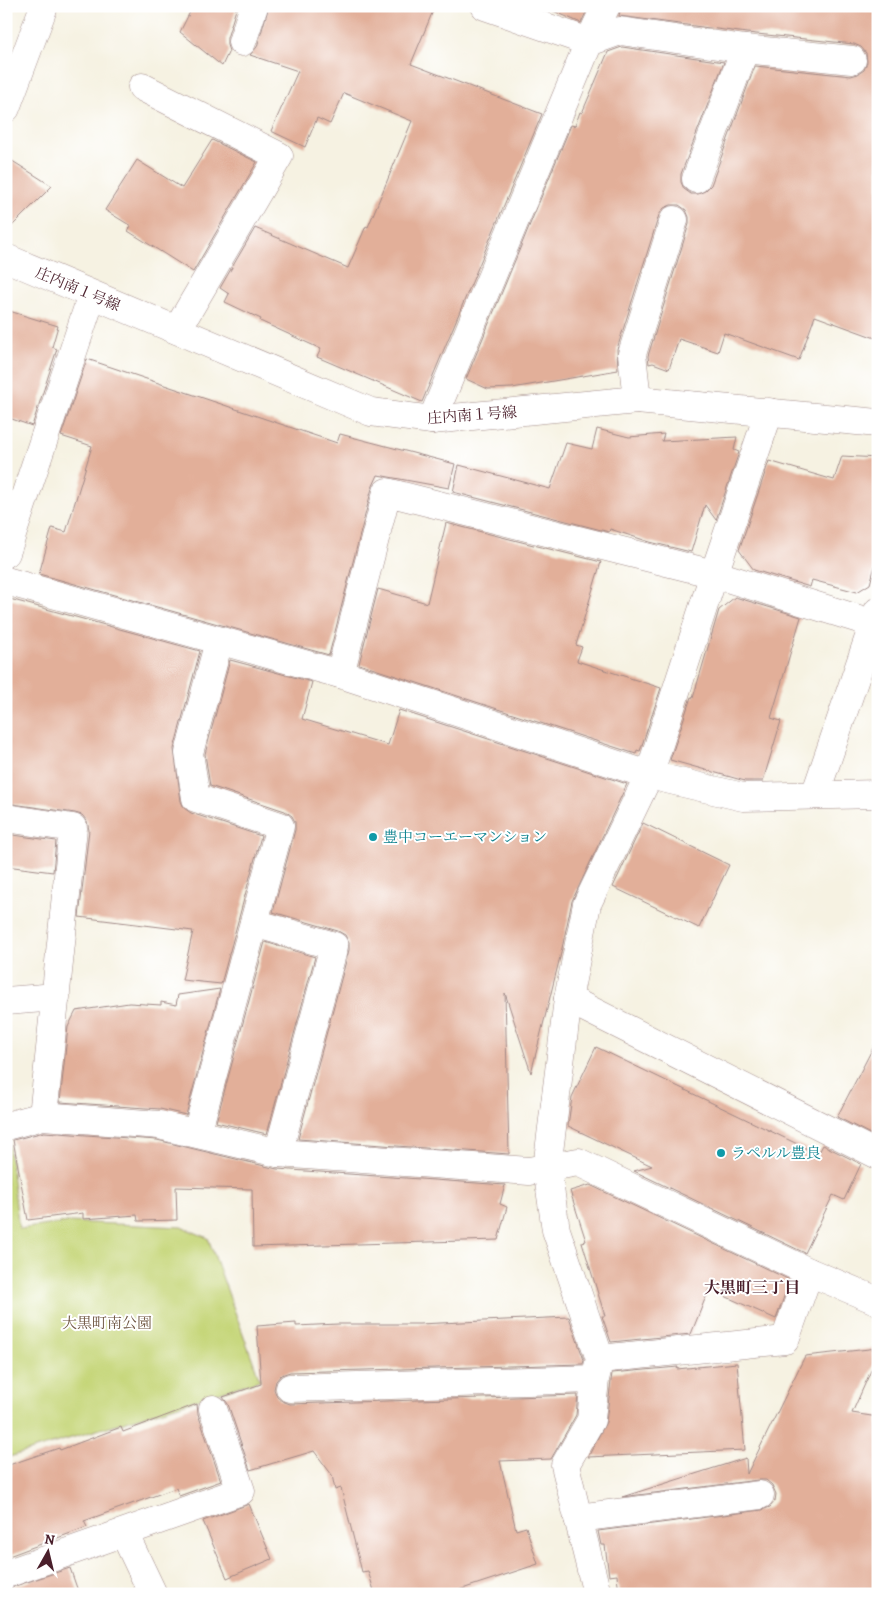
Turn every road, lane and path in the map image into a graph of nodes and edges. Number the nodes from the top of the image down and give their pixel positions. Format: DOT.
graph roads {
  1 [pos="44,6"];
  2 [pos="254,6"];
  3 [pos="485,6"];
  4 [pos="606,6"];
  5 [pos="242,42"];
  6 [pos="589,42"];
  7 [pos="745,49"];
  8 [pos="852,60"];
  9 [pos="142,87"];
  10 [pos="6,108"];
  11 [pos="696,179"];
  12 [pos="674,220"];
  13 [pos="6,258"];
  14 [pos="92,295"];
  15 [pos="177,330"];
  16 [pos="637,400"];
  17 [pos="770,412"];
  18 [pos="432,420"];
  19 [pos="878,423"];
  20 [pos="6,553"];
  21 [pos="714,574"];
  22 [pos="6,581"];
  23 [pos="876,619"];
  24 [pos="219,641"];
  25 [pos="340,674"];
  26 [pos="649,775"];
  27 [pos="878,794"];
  28 [pos="814,795"];
  29 [pos="6,818"];
  30 [pos="254,923"];
  31 [pos="56,997"];
  32 [pos="568,999"];
  33 [pos="6,1001"];
  34 [pos="43,1116"];
  35 [pos="6,1126"];
  36 [pos="197,1133"];
  37 [pos="278,1153"];
  38 [pos="878,1155"];
  39 [pos="547,1168"];
  40 [pos="809,1272"];
  41 [pos="878,1301"];
  42 [pos="597,1369"];
  43 [pos="290,1388"];
  44 [pos="213,1409"];
  45 [pos="760,1495"];
  46 [pos="578,1518"];
  47 [pos="124,1532"];
  48 [pos="6,1574"];
  49 [pos="153,1594"];
  50 [pos="597,1594"];
  1 -- 10 [label="street"];
  2 -- 5 [label="street"];
  3 -- 6 [label="street"];
  4 -- 6 [label="street"];
  6 -- 7 [label="street"];
  6 -- 18 [label="street"];
  7 -- 8 [label="street"];
  7 -- 11 [label="street"];
  9 -- 15 [label="street"];
  12 -- 16 [label="street"];
  13 -- 14 [label="street, 庄内南１号線"];
  14 -- 15 [label="street, 庄内南１号線"];
  14 -- 20 [label="street"];
  15 -- 18 [label="street, 庄内南１号線"];
  16 -- 17 [label="street, 庄内南１号線"];
  16 -- 18 [label="street, 庄内南１号線"];
  17 -- 19 [label="street, 庄内南１号線"];
  17 -- 21 [label="street"];
  21 -- 23 [label="street"];
  21 -- 25 [label="street"];
  21 -- 26 [label="street"];
  22 -- 24 [label="street"];
  23 -- 28 [label="street"];
  24 -- 25 [label="street"];
  24 -- 30 [label="street"];
  25 -- 26 [label="street"];
  26 -- 28 [label="street"];
  26 -- 32 [label="street"];
  27 -- 28 [label="street"];
  29 -- 31 [label="street"];
  30 -- 36 [label="street"];
  30 -- 37 [label="street"];
  31 -- 33 [label="street"];
  31 -- 34 [label="street"];
  32 -- 38 [label="street"];
  32 -- 39 [label="street"];
  34 -- 35 [label="street"];
  34 -- 36 [label="street"];
  36 -- 37 [label="street"];
  37 -- 39 [label="street"];
  39 -- 40 [label="street"];
  39 -- 42 [label="street"];
  40 -- 41 [label="street"];
  40 -- 42 [label="street"];
  42 -- 43 [label="street"];
  42 -- 46 [label="street"];
  44 -- 47 [label="street"];
  45 -- 46 [label="street"];
  46 -- 50 [label="street"];
  47 -- 48 [label="street"];
  47 -- 49 [label="street"];
}
